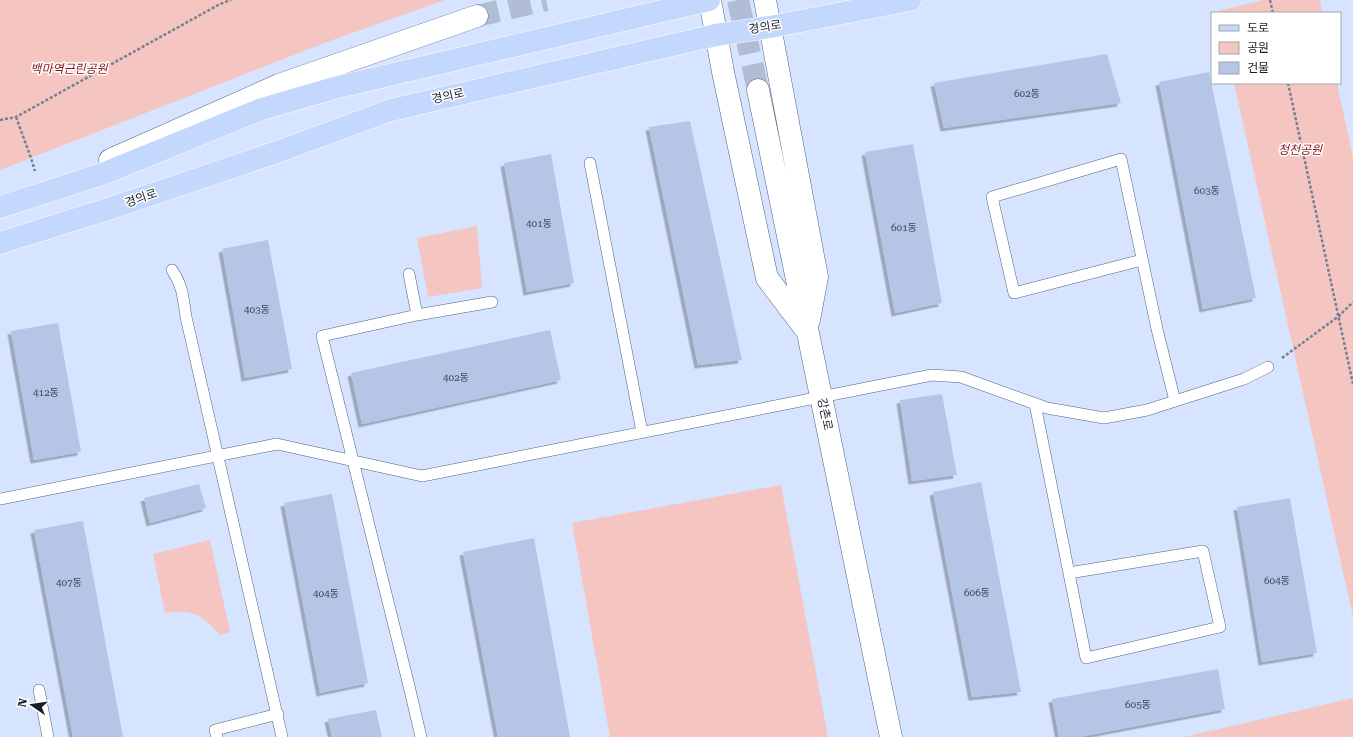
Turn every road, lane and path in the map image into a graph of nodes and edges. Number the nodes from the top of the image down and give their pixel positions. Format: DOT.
graph roads {
  1 [pos="231,0"];
  2 [pos="709,0"];
  3 [pos="765,0"];
  4 [pos="910,0"];
  5 [pos="1270,0"];
  6 [pos="1273,12"];
  7 [pos="477,16"];
  8 [pos="770,27"];
  9 [pos="716,35"];
  10 [pos="1288,84"];
  11 [pos="758,90"];
  12 [pos="16,117"];
  13 [pos="0,120"];
  14 [pos="590,163"];
  15 [pos="36,173"];
  16 [pos="0,206"];
  17 [pos="0,243"];
  18 [pos="1142,260"];
  19 [pos="172,270"];
  20 [pos="409,274"];
  21 [pos="492,302"];
  22 [pos="1353,302"];
  23 [pos="417,315"];
  24 [pos="1339,316"];
  25 [pos="808,331"];
  26 [pos="1268,367"];
  27 [pos="1353,384"];
  28 [pos="821,397"];
  29 [pos="1175,401"];
  30 [pos="1035,404"];
  31 [pos="642,432"];
  32 [pos="218,457"];
  33 [pos="353,461"];
  34 [pos="0,499"];
  35 [pos="1069,573"];
  36 [pos="39,690"];
  37 [pos="278,714"];
  38 [pos="48,737"];
  39 [pos="217,737"];
  40 [pos="282,737"];
  41 [pos="421,737"];
  42 [pos="892,737"];
  1 -- 12 [label="path"];
  2 -- 9 [label="main road"];
  2 -- 16 [label="main road"];
  3 -- 8 [label="main road"];
  4 -- 8 [label="main road, 경의로"];
  5 -- 6 [label="path"];
  7 -- 16 [label="main road"];
  8 -- 9 [label="main road, 경의로"];
  8 -- 25 [label="main road"];
  9 -- 17 [label="main road, 경의로"];
  9 -- 25 [label="main road"];
  10 -- 24 [label="path"];
  11 -- 25 [label="main road, 강촌로"];
  12 -- 13 [label="path"];
  12 -- 15 [label="path"];
  14 -- 31 [label="lane"];
  18 -- 18 [label="lane"];
  18 -- 29 [label="lane"];
  19 -- 32 [label="lane"];
  20 -- 23 [label="lane"];
  21 -- 23 [label="lane"];
  22 -- 24 [label="path"];
  23 -- 33 [label="lane"];
  24 -- 26 [label="path"];
  24 -- 27 [label="path"];
  25 -- 28 [label="main road, 강촌로"];
  26 -- 29 [label="lane"];
  28 -- 30 [label="lane"];
  28 -- 31 [label="lane"];
  28 -- 42 [label="main road, 강촌로"];
  29 -- 30 [label="lane"];
  30 -- 35 [label="lane"];
  31 -- 33 [label="lane"];
  32 -- 33 [label="lane"];
  32 -- 34 [label="lane"];
  32 -- 37 [label="lane"];
  33 -- 41 [label="lane"];
  35 -- 35 [label="lane"];
  36 -- 38 [label="lane"];
  37 -- 39 [label="lane"];
  37 -- 40 [label="lane"];
}
